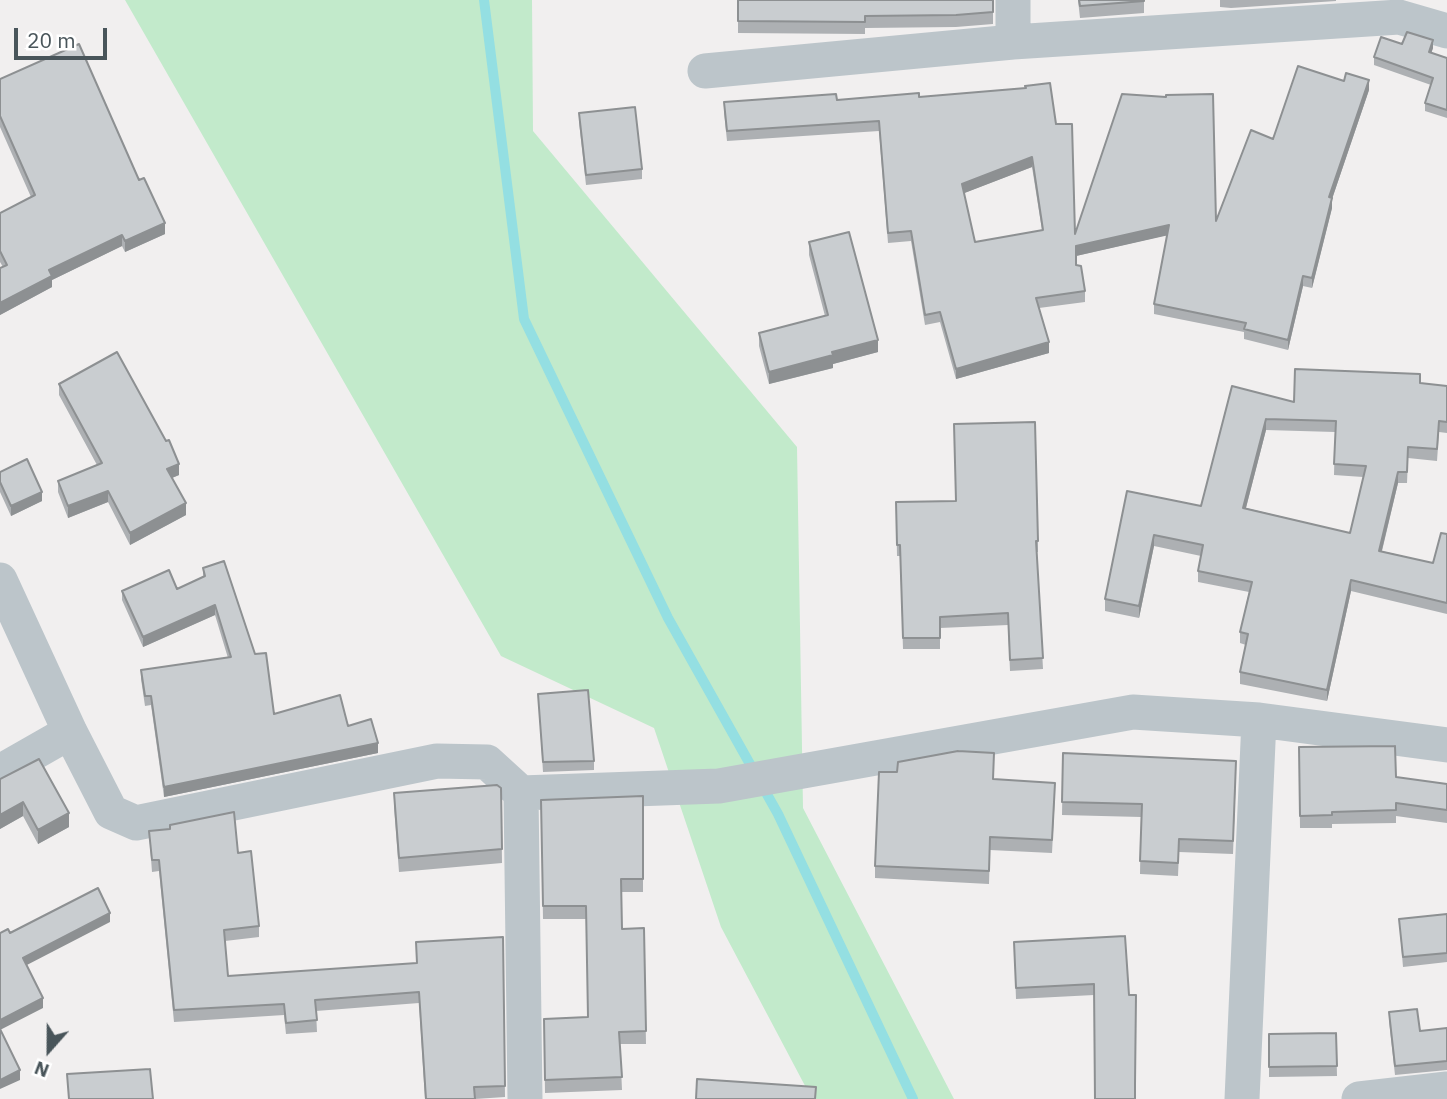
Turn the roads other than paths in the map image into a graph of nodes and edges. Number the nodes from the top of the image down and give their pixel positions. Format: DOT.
graph roads {
  1 [pos="1013,0"];
  2 [pos="1397,9"];
  3 [pos="1447,31"];
  4 [pos="1013,42"];
  5 [pos="705,71"];
  6 [pos="0,580"];
  7 [pos="1259,720"];
  8 [pos="70,732"];
  9 [pos="1447,745"];
  10 [pos="0,772"];
  11 [pos="521,793"];
  12 [pos="1447,1089"];
  13 [pos="525,1099"];
  14 [pos="1242,1099"];
  15 [pos="1359,1099"];
  1 -- 4 [label="street"];
  2 -- 3 [label="street"];
  2 -- 4 [label="street"];
  4 -- 5 [label="street"];
  6 -- 8 [label="street"];
  7 -- 9 [label="street"];
  7 -- 11 [label="street"];
  7 -- 14 [label="street"];
  8 -- 10 [label="street"];
  8 -- 11 [label="street"];
  11 -- 13 [label="street"];
  12 -- 15 [label="street"];
}
